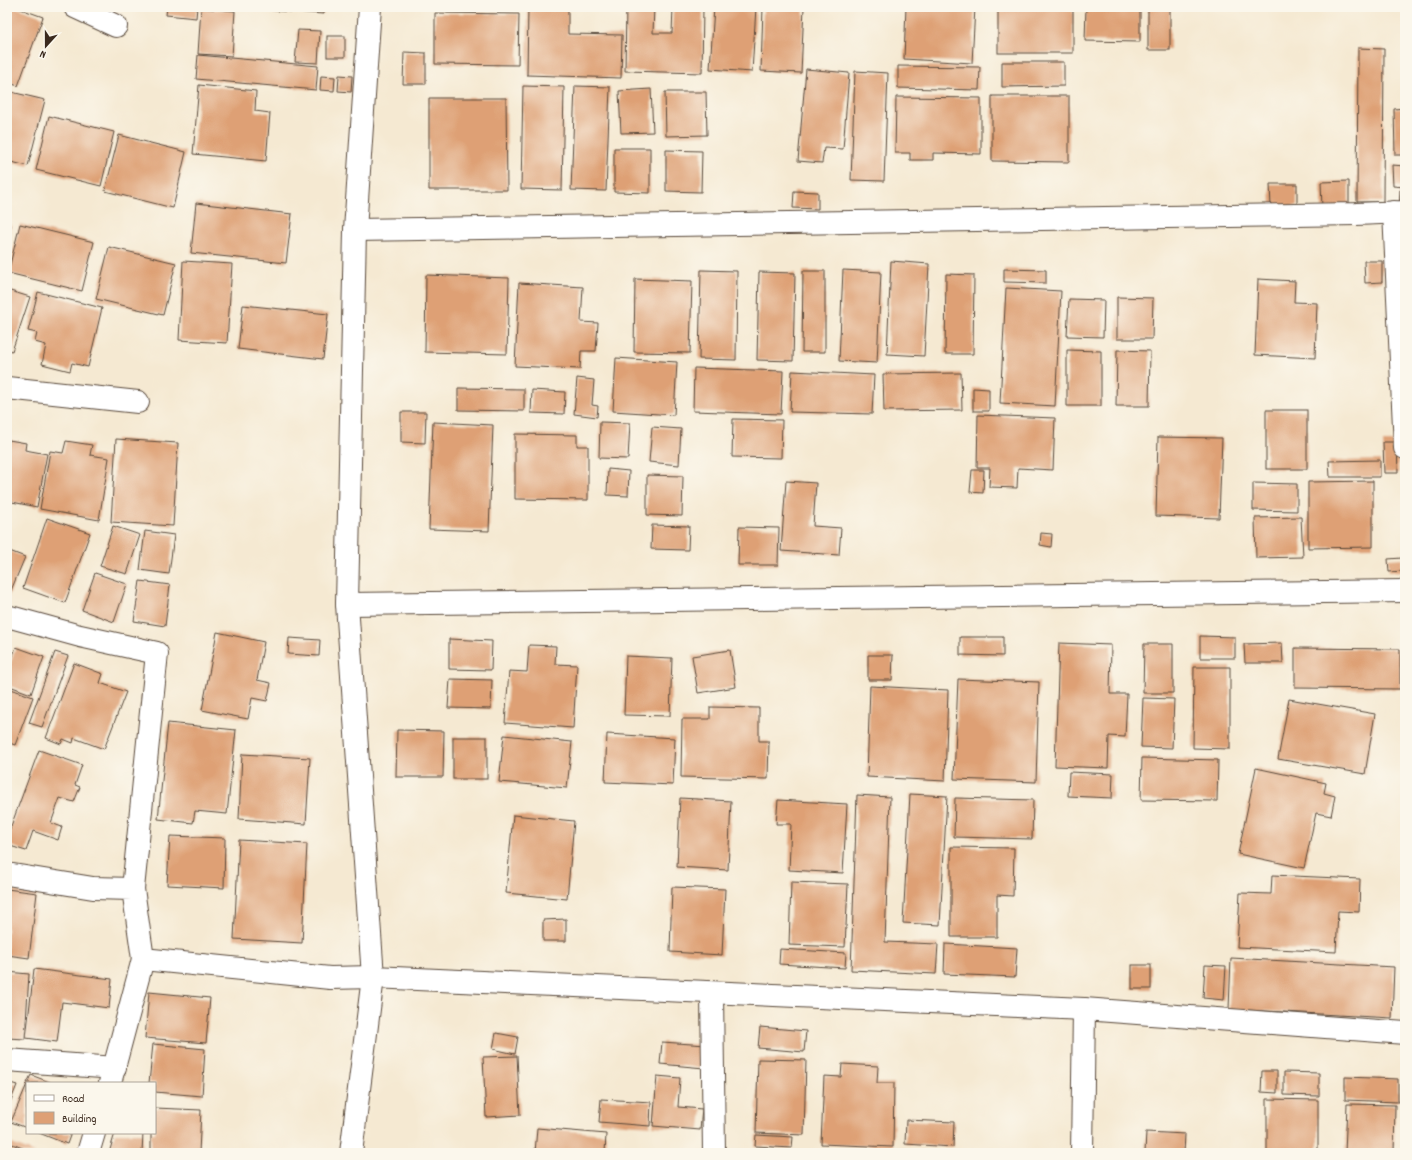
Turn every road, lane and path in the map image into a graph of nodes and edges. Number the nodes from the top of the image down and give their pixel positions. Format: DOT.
graph roads {
  1 [pos="75,7"];
  2 [pos="370,7"];
  3 [pos="116,26"];
  4 [pos="1400,212"];
  5 [pos="355,230"];
  6 [pos="7,388"];
  7 [pos="138,402"];
  8 [pos="1405,448"];
  9 [pos="1405,591"];
  10 [pos="347,604"];
  11 [pos="7,616"];
  12 [pos="7,874"];
  13 [pos="132,889"];
  14 [pos="143,959"];
  15 [pos="373,977"];
  16 [pos="712,993"];
  17 [pos="1084,1009"];
  18 [pos="1405,1033"];
  19 [pos="7,1060"];
  20 [pos="113,1076"];
  21 [pos="94,1134"];
  22 [pos="88,1153"];
  23 [pos="351,1153"];
  24 [pos="714,1153"];
  25 [pos="1082,1153"];
  1 -- 3 [label="street"];
  2 -- 5 [label="street"];
  4 -- 5 [label="street"];
  4 -- 8 [label="street"];
  5 -- 10 [label="street"];
  6 -- 7 [label="street"];
  9 -- 10 [label="street"];
  10 -- 15 [label="street"];
  11 -- 13 [label="street"];
  12 -- 13 [label="street"];
  13 -- 14 [label="street"];
  14 -- 15 [label="street"];
  14 -- 20 [label="street"];
  15 -- 16 [label="street"];
  15 -- 23 [label="street"];
  16 -- 17 [label="street"];
  16 -- 24 [label="street"];
  17 -- 18 [label="street"];
  17 -- 25 [label="street"];
  19 -- 20 [label="street"];
  21 -- 22 [label="street"];
}
